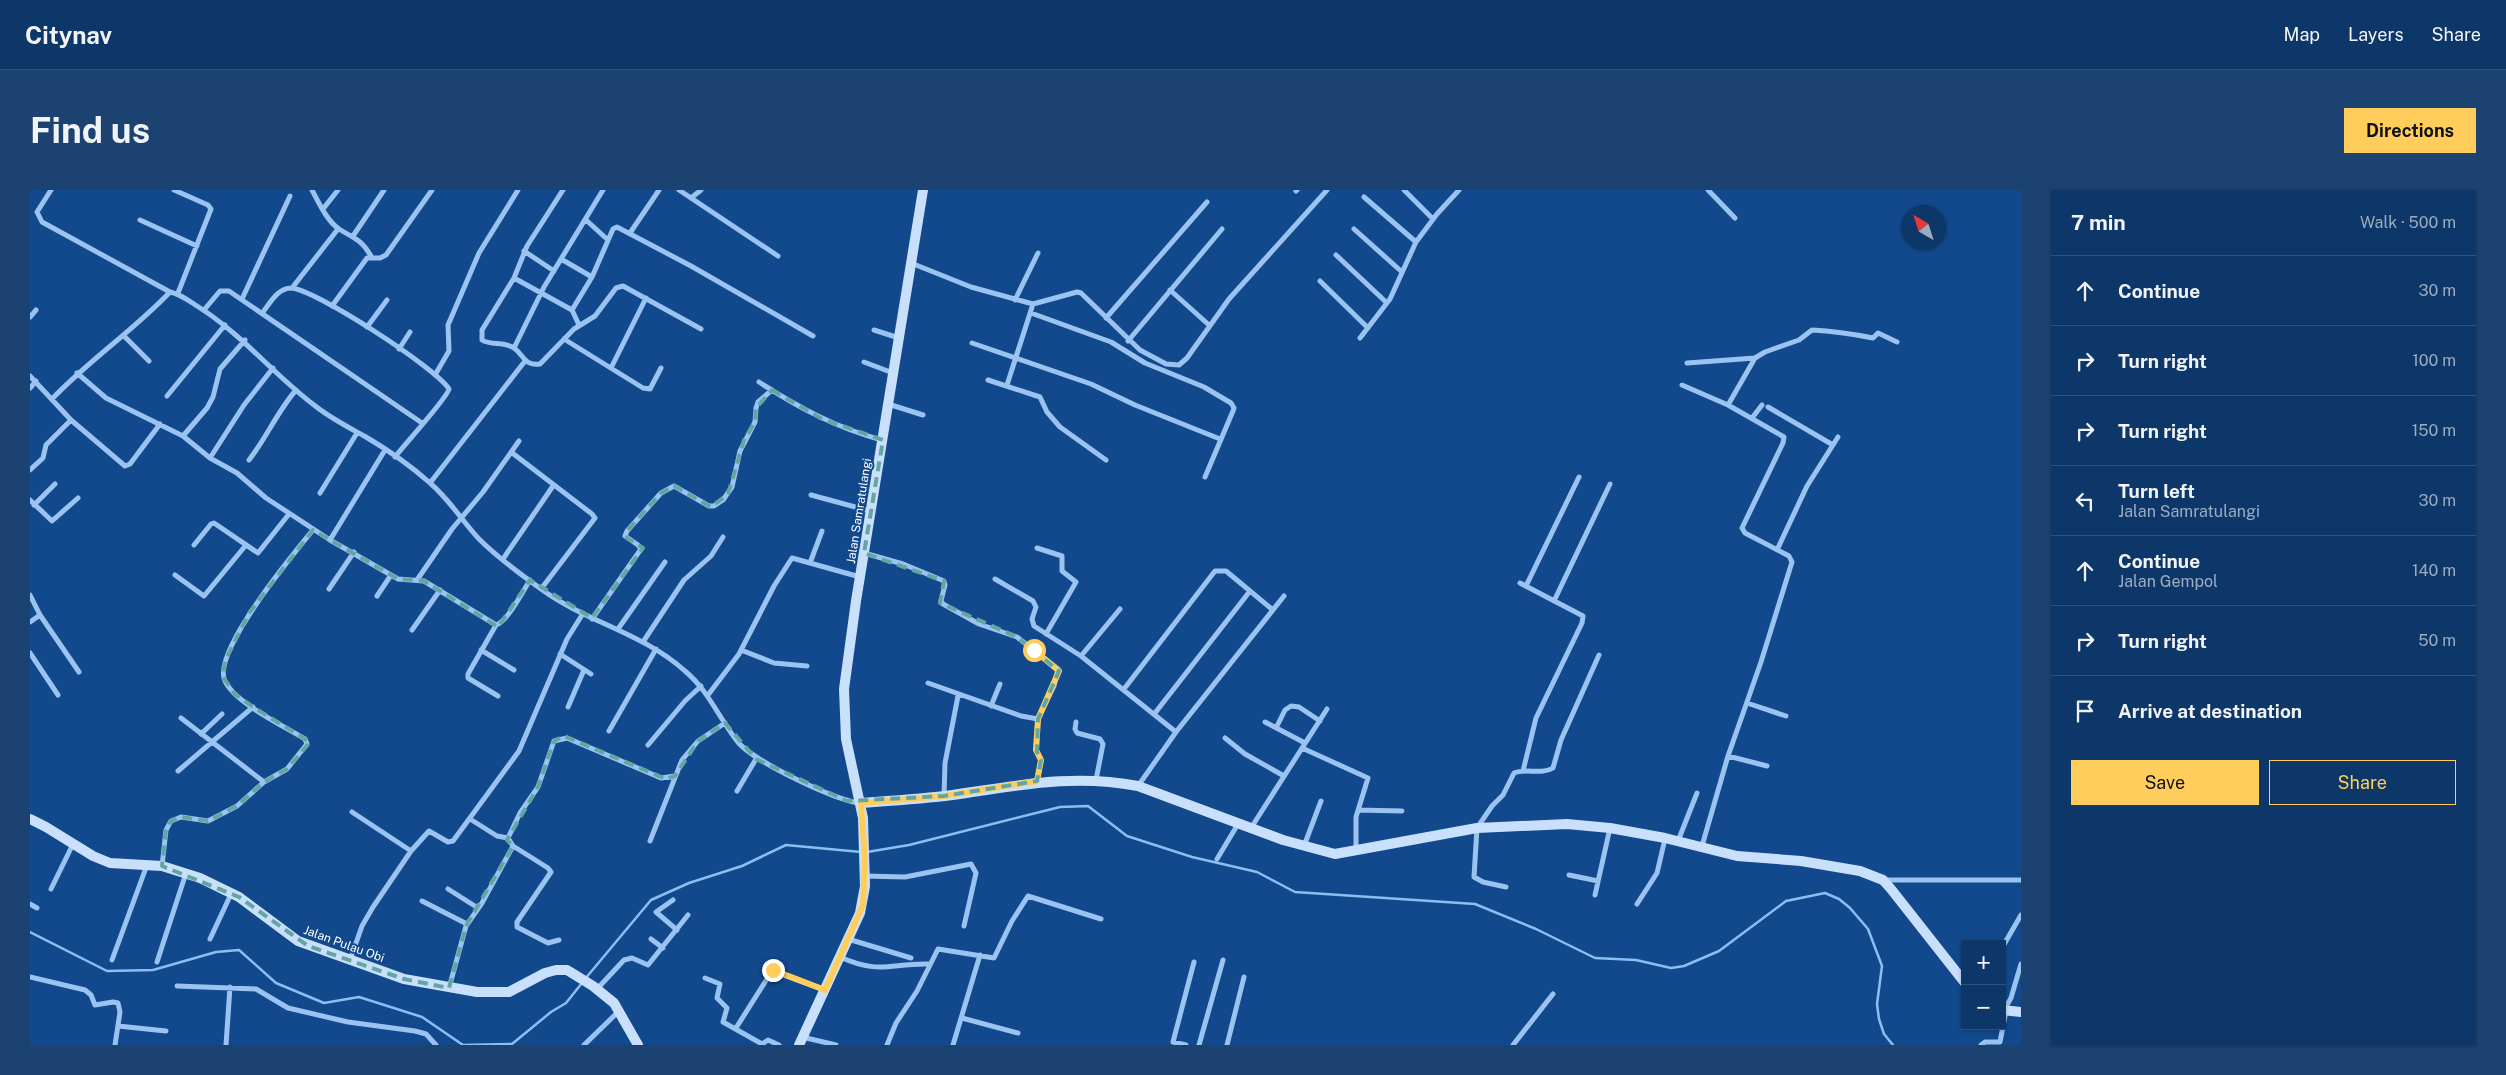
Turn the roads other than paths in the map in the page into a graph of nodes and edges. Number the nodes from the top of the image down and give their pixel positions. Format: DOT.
graph roads {
  1 [pos="51,190"];
  2 [pos="174,190"];
  3 [pos="312,190"];
  4 [pos="338,190"];
  5 [pos="384,190"];
  6 [pos="432,190"];
  7 [pos="518,190"];
  8 [pos="563,190"];
  9 [pos="603,190"];
  10 [pos="659,190"];
  11 [pos="680,190"];
  12 [pos="701,190"];
  13 [pos="923,190"];
  14 [pos="1327,190"];
  15 [pos="1404,190"];
  16 [pos="1448,190"];
  17 [pos="1459,190"];
  18 [pos="1708,190"];
  19 [pos="290,196"];
  20 [pos="1454,196"];
  21 [pos="1364,197"];
  22 [pos="691,198"];
  23 [pos="1207,202"];
  24 [pos="323,209"];
  25 [pos="1734,218"];
  26 [pos="1433,219"];
  27 [pos="140,220"];
  28 [pos="586,220"];
  29 [pos="338,229"];
  30 [pos="1222,229"];
  31 [pos="1354,229"];
  32 [pos="630,233"];
  33 [pos="353,236"];
  34 [pos="608,240"];
  35 [pos="1416,242"];
  36 [pos="197,246"];
  37 [pos="524,251"];
  38 [pos="1038,253"];
  39 [pos="1336,255"];
  40 [pos="372,256"];
  41 [pos="778,256"];
  42 [pos="561,259"];
  43 [pos="911,262"];
  44 [pos="554,270"];
  45 [pos="1402,272"];
  46 [pos="592,277"];
  47 [pos="514,278"];
  48 [pos="1320,280"];
  49 [pos="292,288"];
  50 [pos="1170,290"];
  51 [pos="170,292"];
  52 [pos="542,292"];
  53 [pos="178,294"];
  54 [pos="646,298"];
  55 [pos="242,299"];
  56 [pos="387,300"];
  57 [pos="1015,300"];
  58 [pos="1387,303"];
  59 [pos="1033,304"];
  60 [pos="332,306"];
  61 [pos="36,310"];
  62 [pos="204,310"];
  63 [pos="572,310"];
  64 [pos="263,312"];
  65 [pos="1031,313"];
  66 [pos="30,317"];
  67 [pos="1106,318"];
  68 [pos="225,325"];
  69 [pos="579,325"];
  70 [pos="1209,325"];
  71 [pos="367,327"];
  72 [pos="1368,328"];
  73 [pos="700,329"];
  74 [pos="874,330"];
  75 [pos="410,332"];
  76 [pos="124,336"];
  77 [pos="813,336"];
  78 [pos="899,338"];
  79 [pos="1360,338"];
  80 [pos="564,339"];
  81 [pos="245,340"];
  82 [pos="1128,341"];
  83 [pos="1897,342"];
  84 [pos="972,343"];
  85 [pos="514,348"];
  86 [pos="399,349"];
  87 [pos="1016,358"];
  88 [pos="1756,358"];
  89 [pos="149,361"];
  90 [pos="525,361"];
  91 [pos="864,362"];
  92 [pos="1687,363"];
  93 [pos="273,368"];
  94 [pos="611,368"];
  95 [pos="661,368"];
  96 [pos="77,373"];
  97 [pos="893,373"];
  98 [pos="435,375"];
  99 [pos="30,376"];
  100 [pos="988,380"];
  101 [pos="36,381"];
  102 [pos="759,382"];
  103 [pos="1682,384"];
  104 [pos="1007,385"];
  105 [pos="30,388"];
  106 [pos="296,390"];
  107 [pos="772,390"];
  108 [pos="167,396"];
  109 [pos="52,399"];
  110 [pos="888,404"];
  111 [pos="1728,405"];
  112 [pos="923,415"];
  113 [pos="1752,418"];
  114 [pos="71,420"];
  115 [pos="422,423"];
  116 [pos="160,424"];
  117 [pos="357,433"];
  118 [pos="182,436"];
  119 [pos="1838,437"];
  120 [pos="883,440"];
  121 [pos="1220,440"];
  122 [pos="519,441"];
  123 [pos="1832,445"];
  124 [pos="384,450"];
  125 [pos="511,452"];
  126 [pos="396,457"];
  127 [pos="210,458"];
  128 [pos="249,460"];
  129 [pos="1106,460"];
  130 [pos="30,470"];
  131 [pos="1205,477"];
  132 [pos="1579,477"];
  133 [pos="430,483"];
  134 [pos="55,484"];
  135 [pos="1610,484"];
  136 [pos="553,486"];
  137 [pos="320,493"];
  138 [pos="810,495"];
  139 [pos="78,498"];
  140 [pos="30,500"];
  141 [pos="34,505"];
  142 [pos="871,511"];
  143 [pos="289,514"];
  144 [pos="462,518"];
  145 [pos="313,530"];
  146 [pos="822,530"];
  147 [pos="723,538"];
  148 [pos="330,540"];
  149 [pos="194,545"];
  150 [pos="246,545"];
  151 [pos="1037,548"];
  152 [pos="1777,550"];
  153 [pos="354,552"];
  154 [pos="864,553"];
  155 [pos="503,559"];
  156 [pos="664,562"];
  157 [pos="810,563"];
  158 [pos="175,575"];
  159 [pos="391,575"];
  160 [pos="860,577"];
  161 [pos="995,579"];
  162 [pos="417,580"];
  163 [pos="530,580"];
  164 [pos="1520,583"];
  165 [pos="1526,586"];
  166 [pos="329,589"];
  167 [pos="541,589"];
  168 [pos="440,590"];
  169 [pos="1250,591"];
  170 [pos="30,595"];
  171 [pos="377,596"];
  172 [pos="1284,596"];
  173 [pos="1554,601"];
  174 [pos="1120,609"];
  175 [pos="1273,610"];
  176 [pos="582,614"];
  177 [pos="40,615"];
  178 [pos="592,619"];
  179 [pos="30,622"];
  180 [pos="496,624"];
  181 [pos="618,629"];
  182 [pos="412,630"];
  183 [pos="1046,634"];
  184 [pos="643,642"];
  185 [pos="656,649"];
  186 [pos="481,650"];
  187 [pos="741,650"];
  188 [pos="30,654"];
  189 [pos="560,654"];
  190 [pos="1599,655"];
  191 [pos="1081,656"];
  192 [pos="807,666"];
  193 [pos="514,670"];
  194 [pos="584,670"];
  195 [pos="79,672"];
  196 [pos="590,674"];
  197 [pos="928,683"];
  198 [pos="1000,684"];
  199 [pos="701,686"];
  200 [pos="1124,689"];
  201 [pos="708,694"];
  202 [pos="58,695"];
  203 [pos="498,696"];
  204 [pos="958,696"];
  205 [pos="1747,703"];
  206 [pos="991,706"];
  207 [pos="568,707"];
  208 [pos="253,708"];
  209 [pos="1327,709"];
  210 [pos="1155,713"];
  211 [pos="222,714"];
  212 [pos="1786,716"];
  213 [pos="181,718"];
  214 [pos="1038,719"];
  215 [pos="1320,721"];
  216 [pos="725,722"];
  217 [pos="1076,722"];
  218 [pos="1265,722"];
  219 [pos="1276,728"];
  220 [pos="609,731"];
  221 [pos="1176,732"];
  222 [pos="201,734"];
  223 [pos="1225,738"];
  224 [pos="211,742"];
  225 [pos="648,745"];
  226 [pos="1303,746"];
  227 [pos="1728,756"];
  228 [pos="756,759"];
  229 [pos="1767,766"];
  230 [pos="178,771"];
  231 [pos="1523,771"];
  232 [pos="675,776"];
  233 [pos="1284,776"];
  234 [pos="1096,780"];
  235 [pos="1037,781"];
  236 [pos="264,782"];
  237 [pos="1138,786"];
  238 [pos="737,791"];
  239 [pos="1697,793"];
  240 [pos="944,796"];
  241 [pos="1321,801"];
  242 [pos="861,803"];
  243 [pos="1358,810"];
  244 [pos="1402,811"];
  245 [pos="352,812"];
  246 [pos="470,818"];
  247 [pos="30,819"];
  248 [pos="1238,823"];
  249 [pos="1251,828"];
  250 [pos="1477,828"];
  251 [pos="1610,828"];
  252 [pos="508,838"];
  253 [pos="1665,838"];
  254 [pos="650,841"];
  255 [pos="1678,841"];
  256 [pos="73,844"];
  257 [pos="512,846"];
  258 [pos="1702,846"];
  259 [pos="1304,847"];
  260 [pos="1356,850"];
  261 [pos="411,851"];
  262 [pos="1217,859"];
  263 [pos="147,865"];
  264 [pos="162,866"];
  265 [pos="186,873"];
  266 [pos="1569,874"];
  267 [pos="865,876"];
  268 [pos="1883,880"];
  269 [pos="2021,880"];
  270 [pos="1598,881"];
  271 [pos="1506,887"];
  272 [pos="51,889"];
  273 [pos="448,889"];
  274 [pos="231,894"];
  275 [pos="1595,895"];
  276 [pos="673,900"];
  277 [pos="422,901"];
  278 [pos="30,904"];
  279 [pos="1637,904"];
  280 [pos="37,908"];
  281 [pos="478,908"];
  282 [pos="688,914"];
  283 [pos="2021,915"];
  284 [pos="1101,919"];
  285 [pos="467,924"];
  286 [pos="964,926"];
  287 [pos="677,930"];
  288 [pos="210,939"];
  289 [pos="651,939"];
  290 [pos="848,939"];
  291 [pos="559,940"];
  292 [pos="2006,941"];
  293 [pos="663,948"];
  294 [pos="980,955"];
  295 [pos="840,957"];
  296 [pos="911,958"];
  297 [pos="112,960"];
  298 [pos="350,960"];
  299 [pos="1223,960"];
  300 [pos="158,962"];
  301 [pos="1194,962"];
  302 [pos="929,964"];
  303 [pos="2021,964"];
  304 [pos="30,977"];
  305 [pos="1244,977"];
  306 [pos="706,978"];
  307 [pos="1961,978"];
  308 [pos="178,986"];
  309 [pos="230,987"];
  310 [pos="595,987"];
  311 [pos="449,988"];
  312 [pos="825,990"];
  313 [pos="1553,994"];
  314 [pos="2006,1007"];
  315 [pos="2006,1010"];
  316 [pos="620,1011"];
  317 [pos="2021,1012"];
  318 [pos="962,1018"];
  319 [pos="118,1026"];
  320 [pos="736,1028"];
  321 [pos="2002,1030"];
  322 [pos="166,1032"];
  323 [pos="1018,1033"];
  324 [pos="800,1041"];
  325 [pos="115,1045"];
  326 [pos="226,1045"];
  327 [pos="436,1045"];
  328 [pos="584,1045"];
  329 [pos="638,1045"];
  330 [pos="779,1045"];
  331 [pos="836,1045"];
  332 [pos="887,1045"];
  333 [pos="953,1045"];
  334 [pos="1186,1045"];
  335 [pos="1199,1045"];
  336 [pos="1227,1045"];
  337 [pos="1513,1045"];
  338 [pos="1981,1045"];
  1 -- 51 [label="street"];
  2 -- 36 [label="street"];
  3 -- 24 [label="street"];
  4 -- 24 [label="street"];
  5 -- 33 [label="street"];
  6 -- 40 [label="street"];
  7 -- 98 [label="street"];
  8 -- 37 [label="street"];
  9 -- 28 [label="street"];
  10 -- 32 [label="street"];
  11 -- 22 [label="street"];
  12 -- 22 [label="street"];
  13 -- 43 [label="street, Jalan Samratulangi"];
  14 -- 70 [label="street"];
  15 -- 26 [label="street"];
  16 -- 20 [label="street"];
  17 -- 20 [label="street"];
  18 -- 25 [label="street"];
  19 -- 55 [label="street"];
  20 -- 26 [label="street"];
  21 -- 35 [label="street"];
  22 -- 41 [label="street"];
  23 -- 67 [label="street"];
  24 -- 29 [label="street"];
  26 -- 35 [label="street"];
  27 -- 36 [label="street"];
  28 -- 34 [label="street"];
  28 -- 42 [label="street"];
  29 -- 33 [label="street"];
  29 -- 49 [label="street"];
  30 -- 50 [label="street"];
  31 -- 45 [label="street"];
  32 -- 34 [label="street"];
  32 -- 77 [label="street"];
  33 -- 40 [label="street"];
  34 -- 46 [label="street"];
  35 -- 45 [label="street"];
  36 -- 53 [label="street"];
  37 -- 44 [label="street"];
  37 -- 47 [label="street"];
  38 -- 57 [label="street"];
  39 -- 58 [label="street"];
  40 -- 60 [label="street"];
  42 -- 44 [label="street"];
  42 -- 46 [label="street"];
  43 -- 57 [label="street"];
  43 -- 78 [label="street, Jalan Samratulangi"];
  44 -- 52 [label="street"];
  45 -- 58 [label="street"];
  46 -- 63 [label="street"];
  47 -- 52 [label="street"];
  47 -- 85 [label="street"];
  48 -- 72 [label="street"];
  49 -- 60 [label="street"];
  49 -- 64 [label="street"];
  50 -- 70 [label="street"];
  50 -- 82 [label="street"];
  51 -- 53 [label="street"];
  51 -- 76 [label="street"];
  52 -- 63 [label="street"];
  52 -- 85 [label="street"];
  53 -- 62 [label="street"];
  54 -- 69 [label="street"];
  54 -- 73 [label="street"];
  54 -- 94 [label="street"];
  55 -- 62 [label="street"];
  55 -- 64 [label="street"];
  56 -- 71 [label="street"];
  57 -- 59 [label="street"];
  58 -- 72 [label="street"];
  59 -- 65 [label="street"];
  59 -- 67 [label="street"];
  60 -- 71 [label="street"];
  61 -- 66 [label="street"];
  62 -- 68 [label="street"];
  63 -- 69 [label="street"];
  64 -- 115 [label="street"];
  65 -- 87 [label="street"];
  65 -- 121 [label="street"];
  67 -- 82 [label="street"];
  68 -- 81 [label="street"];
  68 -- 108 [label="street"];
  69 -- 80 [label="street"];
  70 -- 82 [label="street"];
  71 -- 86 [label="street"];
  72 -- 79 [label="street"];
  74 -- 78 [label="street"];
  75 -- 86 [label="street"];
  76 -- 89 [label="street"];
  76 -- 96 [label="street"];
  78 -- 97 [label="street, Jalan Samratulangi"];
  80 -- 90 [label="street"];
  80 -- 94 [label="street"];
  81 -- 93 [label="street"];
  81 -- 118 [label="street"];
  83 -- 88 [label="street"];
  84 -- 87 [label="street"];
  85 -- 90 [label="street"];
  86 -- 98 [label="street"];
  87 -- 104 [label="street"];
  87 -- 121 [label="street"];
  88 -- 92 [label="street"];
  88 -- 111 [label="street"];
  90 -- 133 [label="street"];
  91 -- 97 [label="street"];
  93 -- 106 [label="street"];
  93 -- 127 [label="street"];
  94 -- 95 [label="street"];
  96 -- 109 [label="street"];
  96 -- 116 [label="street"];
  97 -- 110 [label="street, Jalan Samratulangi"];
  98 -- 115 [label="street"];
  99 -- 101 [label="street"];
  100 -- 104 [label="street"];
  101 -- 105 [label="street"];
  101 -- 109 [label="street"];
  102 -- 107 [label="street"];
  103 -- 111 [label="street"];
  104 -- 129 [label="street"];
  106 -- 117 [label="street"];
  106 -- 128 [label="street"];
  107 -- 120 [label="street"];
  107 -- 178 [label="street"];
  109 -- 114 [label="street"];
  110 -- 112 [label="street"];
  110 -- 120 [label="street, Jalan Samratulangi"];
  111 -- 113 [label="street"];
  113 -- 123 [label="street"];
  113 -- 152 [label="street"];
  114 -- 116 [label="street"];
  114 -- 130 [label="street"];
  115 -- 126 [label="street"];
  116 -- 118 [label="street"];
  117 -- 124 [label="street"];
  117 -- 137 [label="street"];
  118 -- 127 [label="street"];
  119 -- 123 [label="street"];
  120 -- 142 [label="street, Jalan Samratulangi"];
  121 -- 131 [label="street"];
  122 -- 125 [label="street"];
  123 -- 152 [label="street"];
  124 -- 126 [label="street"];
  124 -- 148 [label="street"];
  125 -- 136 [label="street"];
  125 -- 144 [label="street"];
  126 -- 133 [label="street"];
  127 -- 143 [label="street"];
  132 -- 165 [label="street"];
  133 -- 144 [label="street"];
  134 -- 141 [label="street"];
  135 -- 173 [label="street"];
  136 -- 155 [label="street"];
  136 -- 167 [label="street"];
  138 -- 142 [label="street"];
  139 -- 141 [label="street"];
  140 -- 141 [label="street"];
  142 -- 154 [label="street, Jalan Samratulangi"];
  143 -- 145 [label="street"];
  143 -- 150 [label="street"];
  144 -- 155 [label="street"];
  144 -- 162 [label="street"];
  145 -- 148 [label="street"];
  145 -- 208 [label="street"];
  146 -- 157 [label="street"];
  147 -- 184 [label="street"];
  148 -- 153 [label="street"];
  149 -- 150 [label="street"];
  150 -- 158 [label="street"];
  151 -- 183 [label="street"];
  152 -- 205 [label="street"];
  153 -- 159 [label="street"];
  153 -- 166 [label="street"];
  154 -- 160 [label="street, Jalan Samratulangi"];
  154 -- 214 [label="street"];
  155 -- 163 [label="street"];
  156 -- 181 [label="street"];
  157 -- 160 [label="street"];
  157 -- 187 [label="street"];
  159 -- 162 [label="street"];
  159 -- 171 [label="street"];
  160 -- 242 [label="street, Jalan Samratulangi"];
  161 -- 183 [label="street"];
  162 -- 168 [label="street"];
  163 -- 167 [label="street"];
  163 -- 180 [label="street"];
  164 -- 165 [label="street"];
  165 -- 173 [label="street"];
  167 -- 176 [label="street"];
  168 -- 180 [label="street"];
  168 -- 182 [label="street"];
  169 -- 175 [label="street"];
  169 -- 200 [label="street"];
  169 -- 210 [label="street"];
  170 -- 177 [label="street"];
  172 -- 175 [label="street"];
  173 -- 231 [label="street"];
  174 -- 191 [label="street"];
  175 -- 221 [label="street"];
  176 -- 178 [label="street"];
  176 -- 189 [label="street"];
  177 -- 179 [label="street"];
  177 -- 195 [label="street"];
  178 -- 181 [label="street"];
  180 -- 186 [label="street"];
  181 -- 184 [label="street"];
  183 -- 191 [label="street"];
  184 -- 185 [label="street"];
  185 -- 199 [label="street"];
  185 -- 220 [label="street"];
  186 -- 193 [label="street"];
  186 -- 203 [label="street"];
  187 -- 192 [label="street"];
  187 -- 201 [label="street"];
  188 -- 202 [label="street"];
  189 -- 194 [label="street"];
  189 -- 246 [label="street"];
  190 -- 231 [label="street"];
  191 -- 200 [label="street"];
  194 -- 196 [label="street"];
  194 -- 207 [label="street"];
  197 -- 204 [label="street"];
  198 -- 206 [label="street"];
  199 -- 201 [label="street"];
  199 -- 225 [label="street"];
  200 -- 210 [label="street"];
  201 -- 216 [label="street"];
  204 -- 206 [label="street"];
  204 -- 240 [label="street"];
  205 -- 212 [label="street"];
  205 -- 227 [label="street"];
  206 -- 214 [label="street"];
  208 -- 224 [label="street"];
  208 -- 236 [label="street"];
  209 -- 215 [label="street"];
  210 -- 221 [label="street"];
  211 -- 222 [label="street"];
  213 -- 222 [label="street"];
  214 -- 235 [label="street"];
  215 -- 219 [label="street"];
  215 -- 226 [label="street"];
  216 -- 228 [label="street"];
  216 -- 232 [label="street"];
  217 -- 234 [label="street"];
  218 -- 219 [label="street"];
  219 -- 226 [label="street"];
  221 -- 237 [label="street"];
  222 -- 224 [label="street"];
  223 -- 233 [label="street"];
  224 -- 230 [label="street"];
  224 -- 236 [label="street"];
  226 -- 233 [label="street"];
  226 -- 243 [label="street"];
  227 -- 229 [label="street"];
  227 -- 258 [label="street"];
  228 -- 238 [label="street"];
  228 -- 242 [label="street"];
  231 -- 250 [label="street"];
  232 -- 252 [label="street"];
  232 -- 254 [label="street"];
  233 -- 249 [label="street"];
  234 -- 235 [label="street"];
  234 -- 237 [label="street"];
  235 -- 240 [label="street"];
  236 -- 264 [label="street"];
  237 -- 248 [label="street"];
  239 -- 255 [label="street"];
  240 -- 242 [label="street"];
  241 -- 259 [label="street"];
  242 -- 267 [label="street, Jalan Samratulangi"];
  243 -- 244 [label="street"];
  243 -- 260 [label="street"];
  245 -- 261 [label="street"];
  246 -- 252 [label="street"];
  246 -- 261 [label="street"];
  247 -- 256 [label="street, Jalan Pulau Obi"];
  248 -- 249 [label="street"];
  248 -- 262 [label="street"];
  249 -- 259 [label="street"];
  250 -- 251 [label="street"];
  250 -- 260 [label="street"];
  250 -- 271 [label="street"];
  251 -- 253 [label="street"];
  251 -- 270 [label="street"];
  252 -- 257 [label="street"];
  253 -- 255 [label="street"];
  253 -- 279 [label="street"];
  255 -- 258 [label="street"];
  256 -- 263 [label="street, Jalan Pulau Obi"];
  256 -- 272 [label="street"];
  257 -- 281 [label="street"];
  257 -- 291 [label="street"];
  258 -- 268 [label="street"];
  259 -- 260 [label="street"];
  261 -- 298 [label="street"];
  263 -- 264 [label="street, Jalan Pulau Obi"];
  263 -- 297 [label="street"];
  264 -- 265 [label="street, Jalan Pulau Obi"];
  265 -- 274 [label="street, Jalan Pulau Obi"];
  265 -- 300 [label="street"];
  266 -- 270 [label="street"];
  267 -- 286 [label="street"];
  267 -- 290 [label="street, Jalan Samratulangi"];
  268 -- 269 [label="street"];
  268 -- 307 [label="street"];
  270 -- 275 [label="street"];
  273 -- 281 [label="street"];
  274 -- 288 [label="street"];
  274 -- 298 [label="street, Jalan Pulau Obi"];
  276 -- 287 [label="street"];
  277 -- 285 [label="street"];
  278 -- 280 [label="street"];
  281 -- 285 [label="street"];
  282 -- 287 [label="street"];
  283 -- 292 [label="street"];
  284 -- 294 [label="street"];
  285 -- 311 [label="street"];
  287 -- 293 [label="street"];
  289 -- 293 [label="street"];
  290 -- 295 [label="street, Jalan Samratulangi"];
  290 -- 296 [label="street"];
  293 -- 310 [label="street"];
  294 -- 302 [label="street"];
  294 -- 318 [label="street"];
  295 -- 302 [label="street"];
  295 -- 312 [label="street, Jalan Samratulangi"];
  298 -- 311 [label="street, Jalan Pulau Obi"];
  299 -- 335 [label="street"];
  301 -- 334 [label="street"];
  302 -- 332 [label="street"];
  303 -- 314 [label="street"];
  304 -- 319 [label="street"];
  305 -- 336 [label="street"];
  306 -- 320 [label="street"];
  308 -- 309 [label="street"];
  309 -- 326 [label="street"];
  309 -- 327 [label="street"];
  310 -- 311 [label="street, Jalan Pulau Obi"];
  310 -- 316 [label="street, Jalan Pulau Obi"];
  312 -- 320 [label="street"];
  312 -- 324 [label="street, Jalan Samratulangi"];
  313 -- 337 [label="street"];
  315 -- 317 [label="street"];
  316 -- 328 [label="street"];
  316 -- 329 [label="street, Jalan Pulau Obi"];
  318 -- 323 [label="street"];
  318 -- 333 [label="street"];
  319 -- 322 [label="street"];
  319 -- 325 [label="street"];
  320 -- 330 [label="street"];
  321 -- 338 [label="street"];
  324 -- 331 [label="street"];
}
